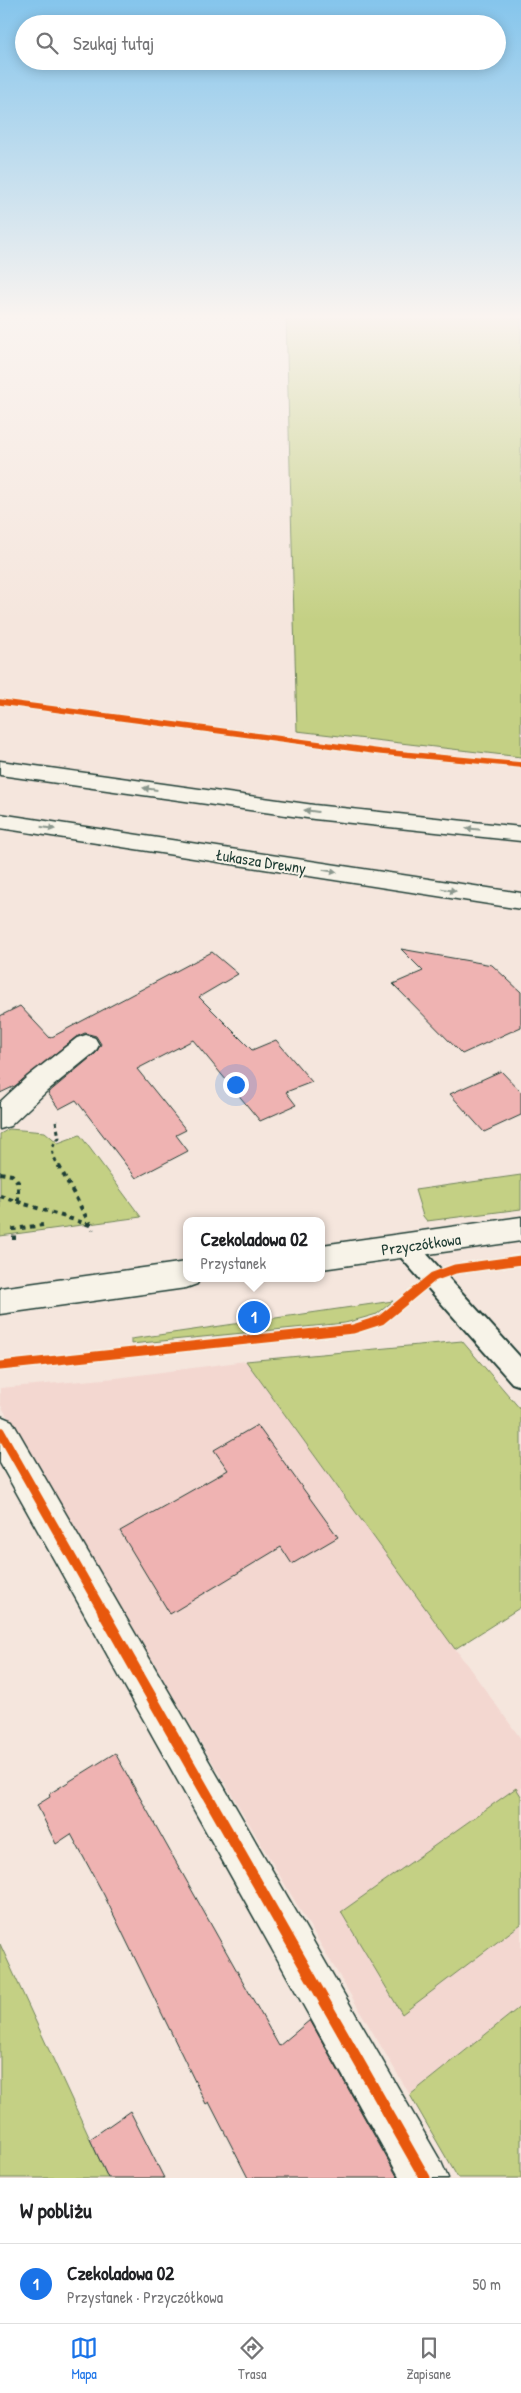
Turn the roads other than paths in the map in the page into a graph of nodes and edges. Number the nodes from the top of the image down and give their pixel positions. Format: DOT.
graph roads {
  1 [pos="0,768"];
  2 [pos="0,821"];
  3 [pos="521,834"];
  4 [pos="521,901"];
  5 [pos="86,1045"];
  6 [pos="0,1119"];
  7 [pos="521,1229"];
  8 [pos="406,1247"];
  9 [pos="325,1257"];
  10 [pos="183,1275"];
  11 [pos="0,1301"];
  12 [pos="521,1375"];
  13 [pos="0,1431"];
  14 [pos="425,2178"];
  3 -- 1 [label="main road, one-way"];
  2 -- 4 [label="main road, Łukasza Drewny, one-way"];
  5 -- 6 [label="main road"];
  7 -- 8 [label="main road, Przyczółkowa"];
  8 -- 9 [label="main road, Przyczółkowa"];
  8 -- 12 [label="lane"];
  10 -- 11 [label="main road"];
  13 -- 14 [label="main road"];
}
